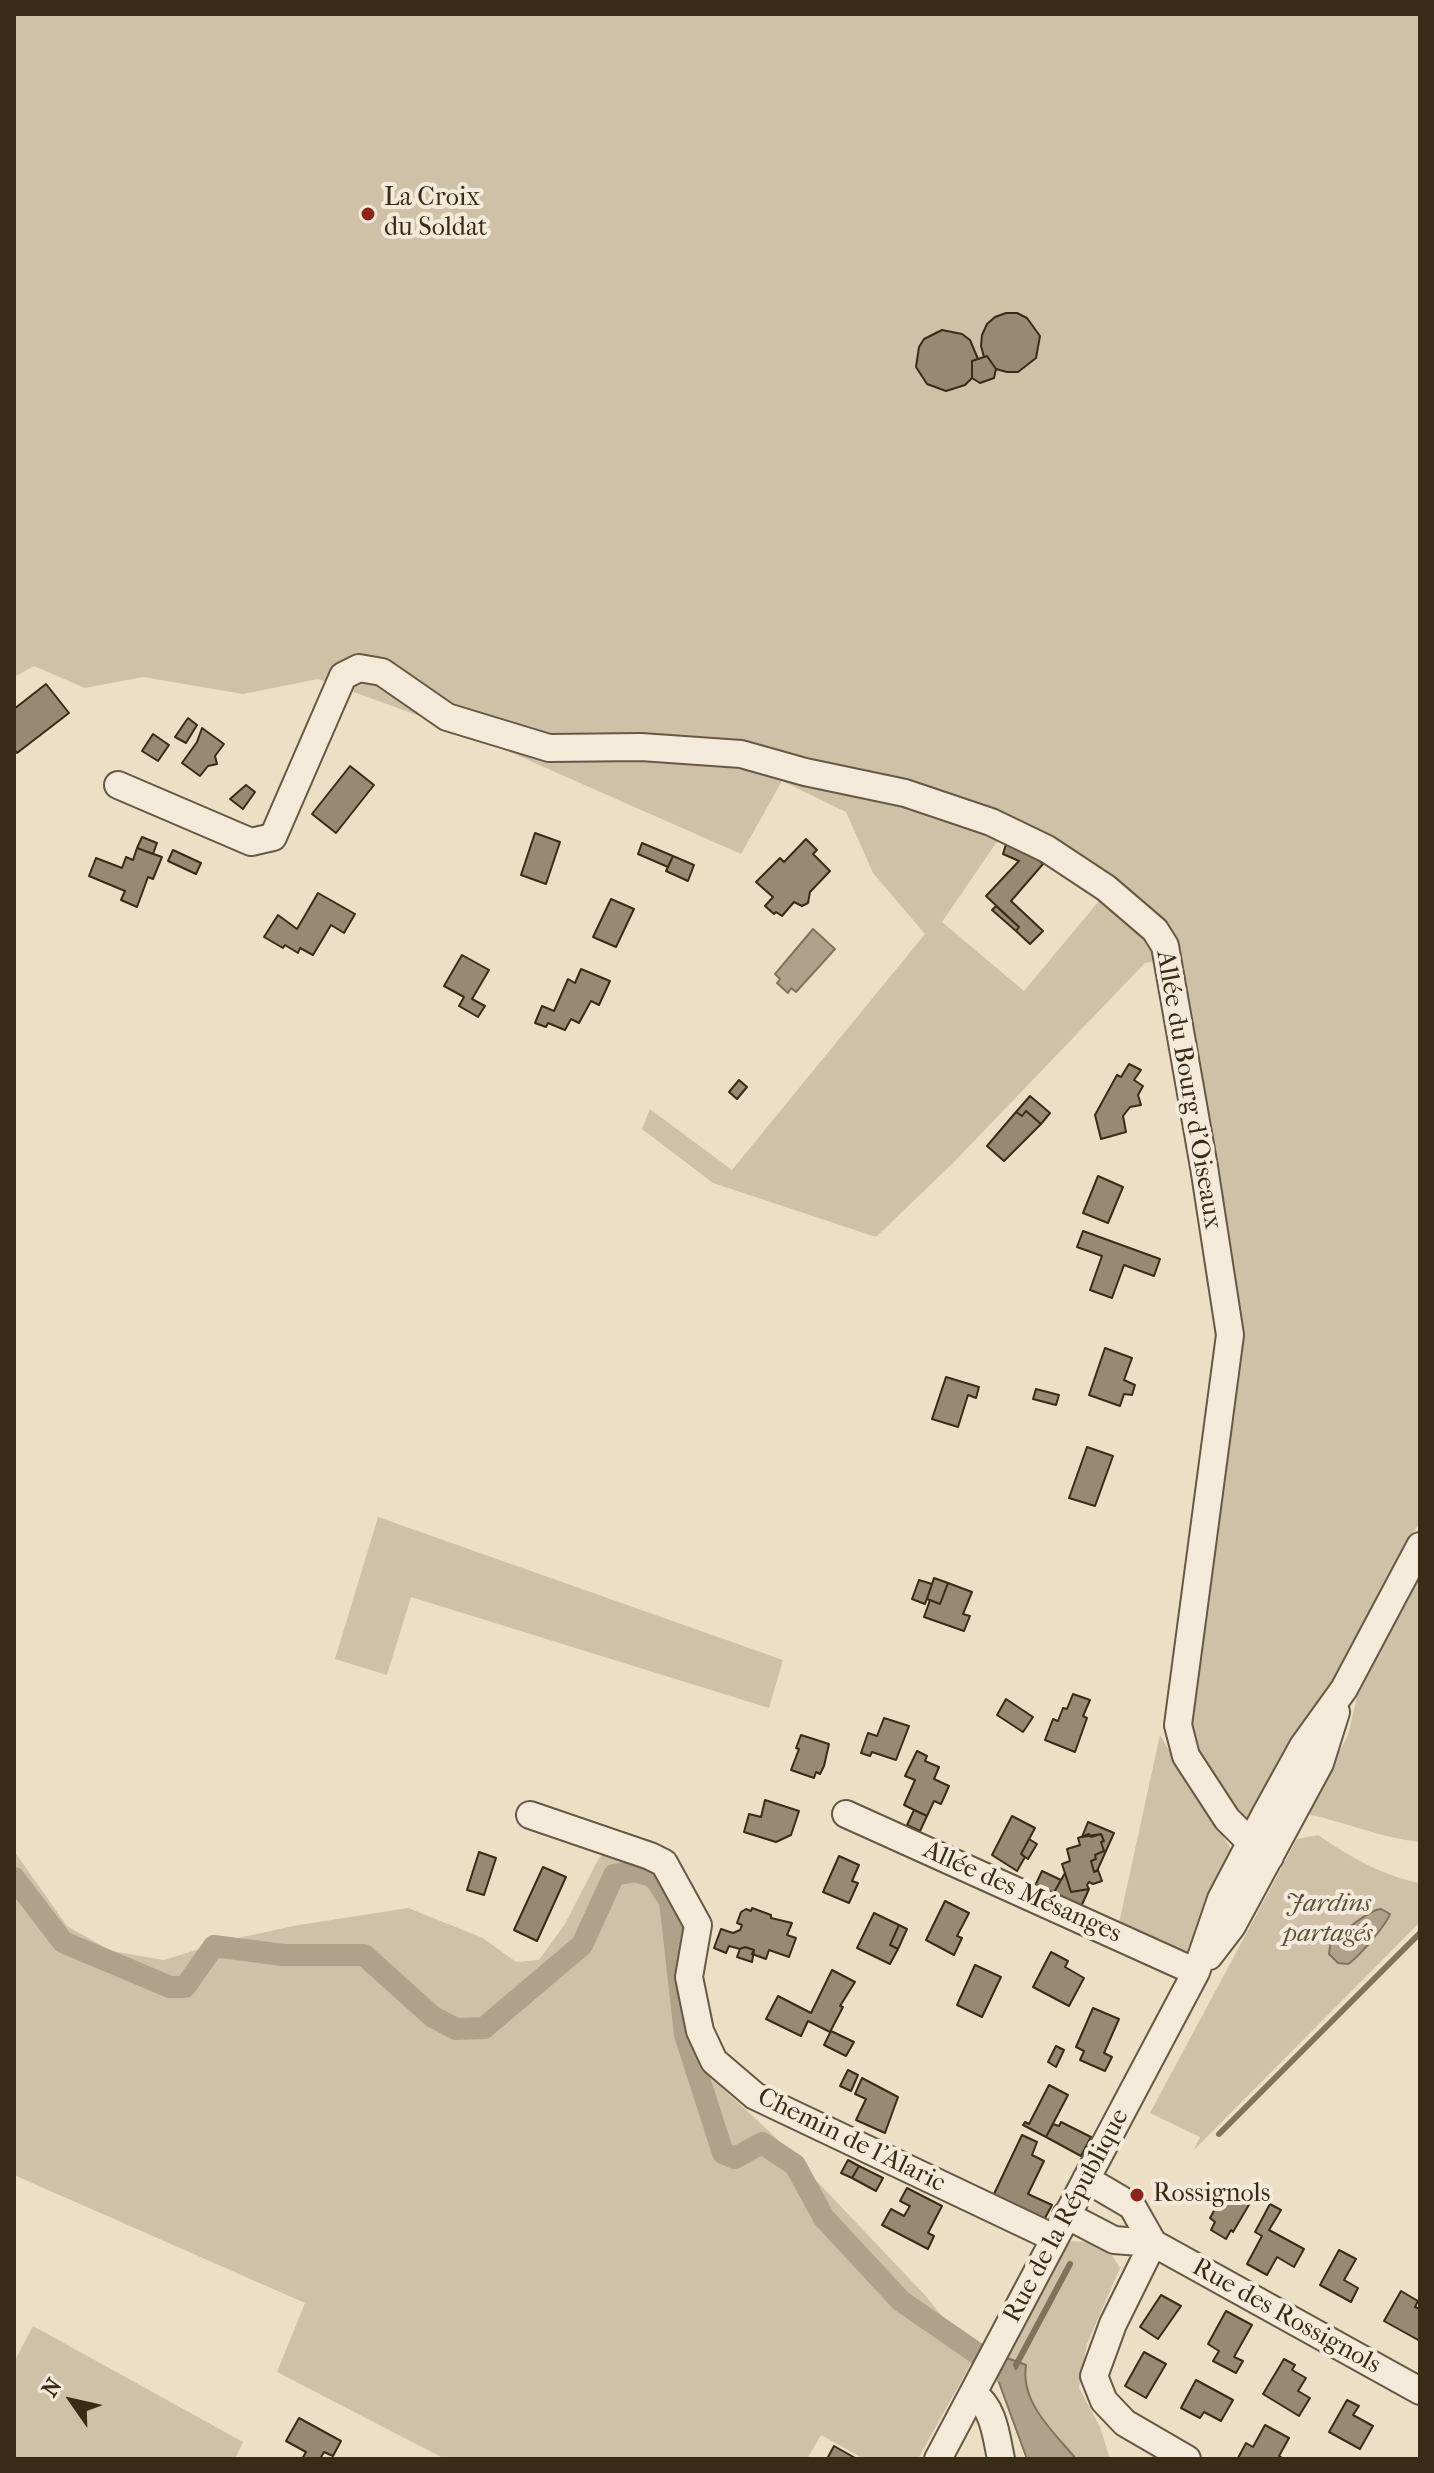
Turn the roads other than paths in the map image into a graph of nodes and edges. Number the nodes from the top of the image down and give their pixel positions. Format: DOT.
graph roads {
  1 [pos="118,785"];
  2 [pos="1420,1546"];
  3 [pos="846,1814"];
  4 [pos="530,1815"];
  5 [pos="1260,1850"];
  6 [pos="1196,1972"];
  7 [pos="1086,2179"];
  8 [pos="1060,2227"];
  9 [pos="1153,2243"];
  10 [pos="976,2387"];
  11 [pos="1420,2391"];
  12 [pos="938,2459"];
  13 [pos="1001,2459"];
  14 [pos="1187,2459"];
  1 -- 5 [label="street, Allée du Bourg d'Oiseaux"];
  2 -- 5 [label="street, Rue de la République"];
  3 -- 6 [label="street, Allée des Mésanges"];
  4 -- 8 [label="street, Chemin de l'Alaric"];
  5 -- 6 [label="street, Rue de la République"];
  6 -- 7 [label="street, Rue de la République"];
  7 -- 8 [label="street, Rue de la République"];
  7 -- 9 [label="street"];
  8 -- 9 [label="street, Rue des Rossignols"];
  8 -- 10 [label="street, Rue de la République"];
  9 -- 11 [label="street, Rue des Rossignols"];
  9 -- 14 [label="street"];
  10 -- 12 [label="street, Rue de la République"];
  10 -- 13 [label="street"];
}
